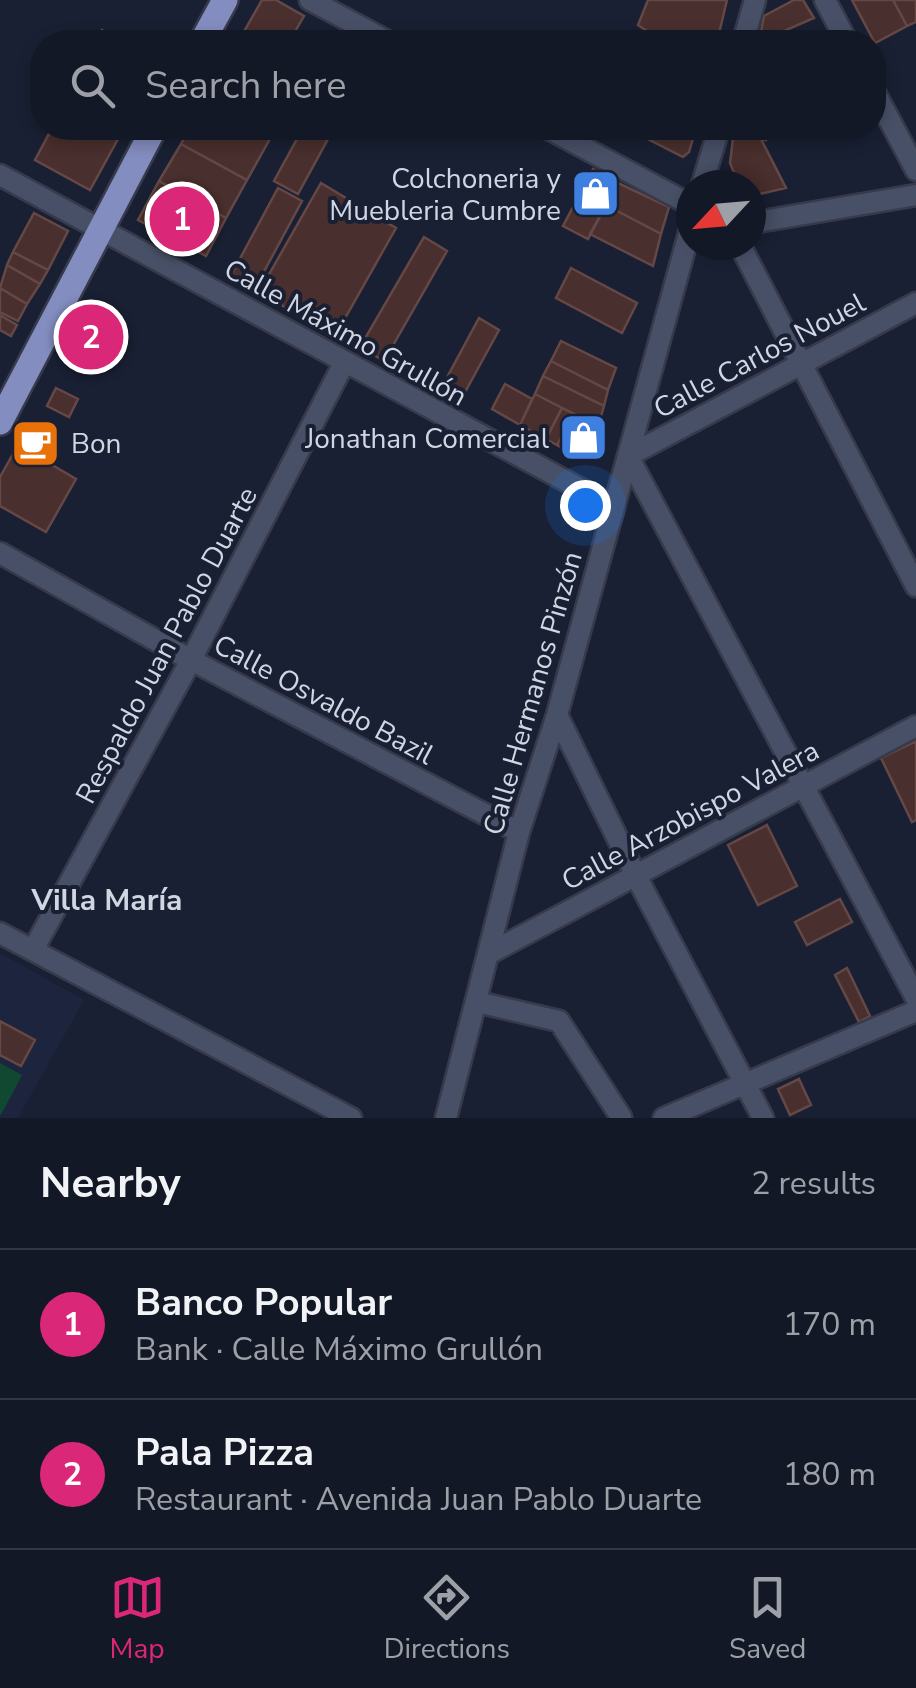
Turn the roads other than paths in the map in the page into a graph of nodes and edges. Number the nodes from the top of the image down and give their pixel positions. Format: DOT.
graph roads {
  1 [pos="226,0"];
  2 [pos="310,0"];
  3 [pos="754,0"];
  4 [pos="825,0"];
  5 [pos="209,30"];
  6 [pos="366,30"];
  7 [pos="745,30"];
  8 [pos="841,30"];
  9 [pos="886,114"];
  10 [pos="147,140"];
  11 [pos="569,140"];
  12 [pos="715,140"];
  13 [pos="706,170"];
  14 [pos="916,170"];
  15 [pos="0,175"];
  16 [pos="916,195"];
  17 [pos="676,197"];
  18 [pos="766,220"];
  19 [pos="99,227"];
  20 [pos="682,260"];
  21 [pos="748,260"];
  22 [pos="916,303"];
  23 [pos="344,364"];
  24 [pos="802,365"];
  25 [pos="0,422"];
  26 [pos="628,456"];
  27 [pos="614,507"];
  28 [pos="0,553"];
  29 [pos="916,586"];
  30 [pos="192,660"];
  31 [pos="558,715"];
  32 [pos="916,726"];
  33 [pos="805,786"];
  34 [pos="519,832"];
  35 [pos="634,874"];
  36 [pos="0,933"];
  37 [pos="33,950"];
  38 [pos="490,953"];
  39 [pos="916,998"];
  40 [pos="477,1002"];
  41 [pos="916,1011"];
  42 [pos="746,1086"];
  43 [pos="621,1116"];
  44 [pos="351,1118"];
  45 [pos="446,1118"];
  46 [pos="664,1118"];
  47 [pos="763,1118"];
  1 -- 5 [label="main road"];
  2 -- 6 [label="street"];
  3 -- 7 [label="street"];
  4 -- 8 [label="street"];
  9 -- 14 [label="street"];
  10 -- 19 [label="main road"];
  11 -- 17 [label="street"];
  12 -- 13 [label="street"];
  15 -- 19 [label="street, Calle Máximo Grullón"];
  16 -- 18 [label="street"];
  19 -- 23 [label="street, Calle Máximo Grullón"];
  19 -- 25 [label="main road"];
  20 -- 26 [label="street, Calle Hermanos Pinzón"];
  21 -- 24 [label="street"];
  22 -- 24 [label="street, Calle Carlos Nouel"];
  23 -- 27 [label="street, Calle Máximo Grullón"];
  23 -- 30 [label="street, Respaldo Juan Pablo Duarte"];
  24 -- 26 [label="street, Calle Carlos Nouel"];
  24 -- 29 [label="street"];
  26 -- 27 [label="street, Calle Hermanos Pinzón"];
  26 -- 33 [label="street"];
  27 -- 31 [label="street, Calle Hermanos Pinzón"];
  28 -- 30 [label="street, Calle Osvaldo Bazil"];
  30 -- 34 [label="street, Calle Osvaldo Bazil"];
  30 -- 37 [label="street, Respaldo Juan Pablo Duarte"];
  31 -- 34 [label="street, Calle Hermanos Pinzón"];
  31 -- 35 [label="street"];
  32 -- 33 [label="street, Calle Arzobispo Valera"];
  33 -- 35 [label="street, Calle Arzobispo Valera"];
  33 -- 39 [label="street"];
  34 -- 38 [label="street, Calle Hermanos Pinzón"];
  35 -- 38 [label="street, Calle Arzobispo Valera"];
  35 -- 42 [label="street"];
  36 -- 37 [label="street"];
  37 -- 44 [label="street"];
  38 -- 40 [label="street, Calle Hermanos Pinzón"];
  40 -- 43 [label="street"];
  40 -- 45 [label="street, Calle Hermanos Pinzón"];
  41 -- 42 [label="street"];
  42 -- 46 [label="street"];
  42 -- 47 [label="street"];
}
